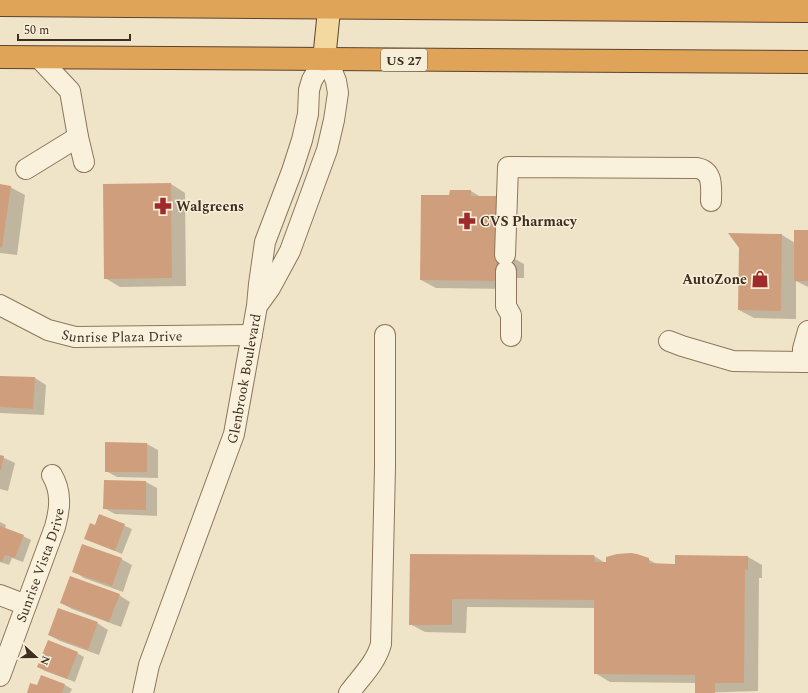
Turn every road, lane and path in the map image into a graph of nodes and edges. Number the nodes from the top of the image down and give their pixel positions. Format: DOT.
graph roads {
  1 [pos="470,0"];
  2 [pos="45,2"];
  3 [pos="0,4"];
  4 [pos="329,4"];
  5 [pos="666,5"];
  6 [pos="493,8"];
  7 [pos="808,11"];
  8 [pos="0,57"];
  9 [pos="38,57"];
  10 [pos="324,60"];
  11 [pos="808,62"];
  12 [pos="78,137"];
  13 [pos="84,162"];
  14 [pos="26,169"];
  15 [pos="711,201"];
  16 [pos="0,305"];
  17 [pos="257,306"];
  18 [pos="808,331"];
  19 [pos="252,335"];
  20 [pos="386,335"];
  21 [pos="511,336"];
  22 [pos="669,341"];
  23 [pos="806,362"];
  24 [pos="52,476"];
  25 [pos="0,595"];
  26 [pos="26,605"];
  27 [pos="0,676"];
  28 [pos="143,693"];
  29 [pos="349,693"];
  1 -- 6 [label="highway"];
  2 -- 3 [label="highway"];
  2 -- 4 [label="highway"];
  4 -- 6 [label="highway"];
  4 -- 10 [label="main road"];
  5 -- 6 [label="highway"];
  5 -- 7 [label="highway"];
  8 -- 9 [label="highway, US 27"];
  9 -- 10 [label="highway, US 27"];
  9 -- 12 [label="street"];
  10 -- 11 [label="highway, US 27"];
  10 -- 17 [label="street, Glenbrook Boulevard"];
  10 -- 17 [label="street"];
  12 -- 13 [label="street"];
  12 -- 14 [label="street"];
  15 -- 21 [label="street"];
  16 -- 19 [label="street, Sunrise Plaza Drive"];
  17 -- 19 [label="street, Glenbrook Boulevard"];
  18 -- 23 [label="street"];
  19 -- 28 [label="street, Glenbrook Boulevard"];
  20 -- 29 [label="street"];
  22 -- 23 [label="street"];
  24 -- 26 [label="street, Sunrise Vista Drive"];
  25 -- 26 [label="street"];
  26 -- 27 [label="street, Sunrise Vista Drive"];
}
